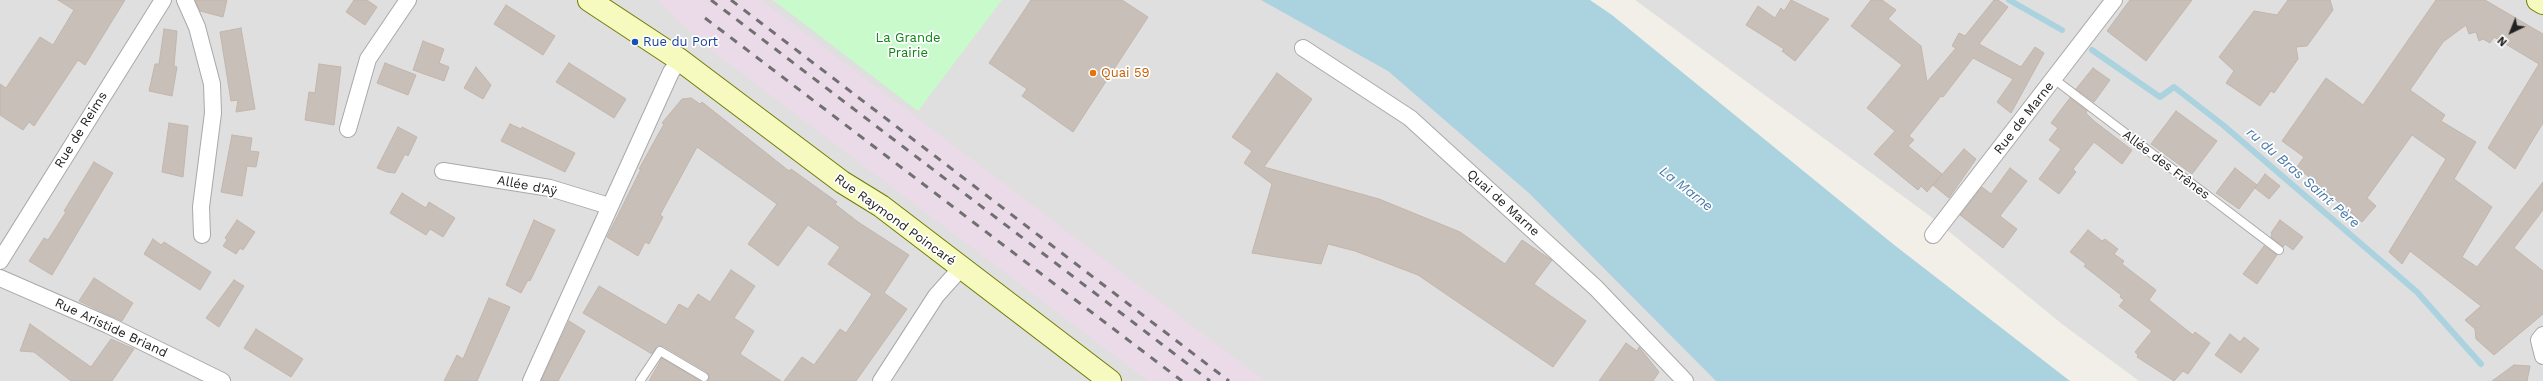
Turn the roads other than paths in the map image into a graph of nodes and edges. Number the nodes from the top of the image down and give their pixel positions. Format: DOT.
graph roads {
  1 [pos="163,0"];
  2 [pos="185,0"];
  3 [pos="408,0"];
  4 [pos="589,0"];
  5 [pos="2114,0"];
  6 [pos="2538,0"];
  7 [pos="2543,3"];
  8 [pos="1303,48"];
  9 [pos="680,60"];
  10 [pos="2054,79"];
  11 [pos="348,129"];
  12 [pos="443,171"];
  13 [pos="609,206"];
  14 [pos="202,235"];
  15 [pos="1933,235"];
  16 [pos="2278,250"];
  17 [pos="0,261"];
  18 [pos="960,268"];
  19 [pos="0,278"];
  20 [pos="2543,335"];
  21 [pos="2543,356"];
  22 [pos="704,377"];
  23 [pos="222,381"];
  24 [pos="531,381"];
  25 [pos="640,381"];
  26 [pos="881,381"];
  27 [pos="1110,381"];
  28 [pos="1685,381"];
  1 -- 17 [label="street, Rue de Reims"];
  2 -- 14 [label="street"];
  3 -- 11 [label="street"];
  4 -- 9 [label="street, Rue Raymond Poincaré"];
  5 -- 10 [label="street, Rue de Marne"];
  6 -- 7 [label="street"];
  8 -- 28 [label="street, Quai de Marne"];
  9 -- 13 [label="street"];
  9 -- 18 [label="street, Rue Raymond Poincaré"];
  10 -- 15 [label="street, Rue de Marne"];
  10 -- 16 [label="lane, Allée des Frênes"];
  12 -- 13 [label="street, Allée d'Aÿ"];
  13 -- 24 [label="street"];
  18 -- 26 [label="street"];
  18 -- 27 [label="street, Rue Raymond Poincaré"];
  19 -- 23 [label="street, Rue Aristide Briand"];
  20 -- 21 [label="street"];
  22 -- 25 [label="lane"];
}
